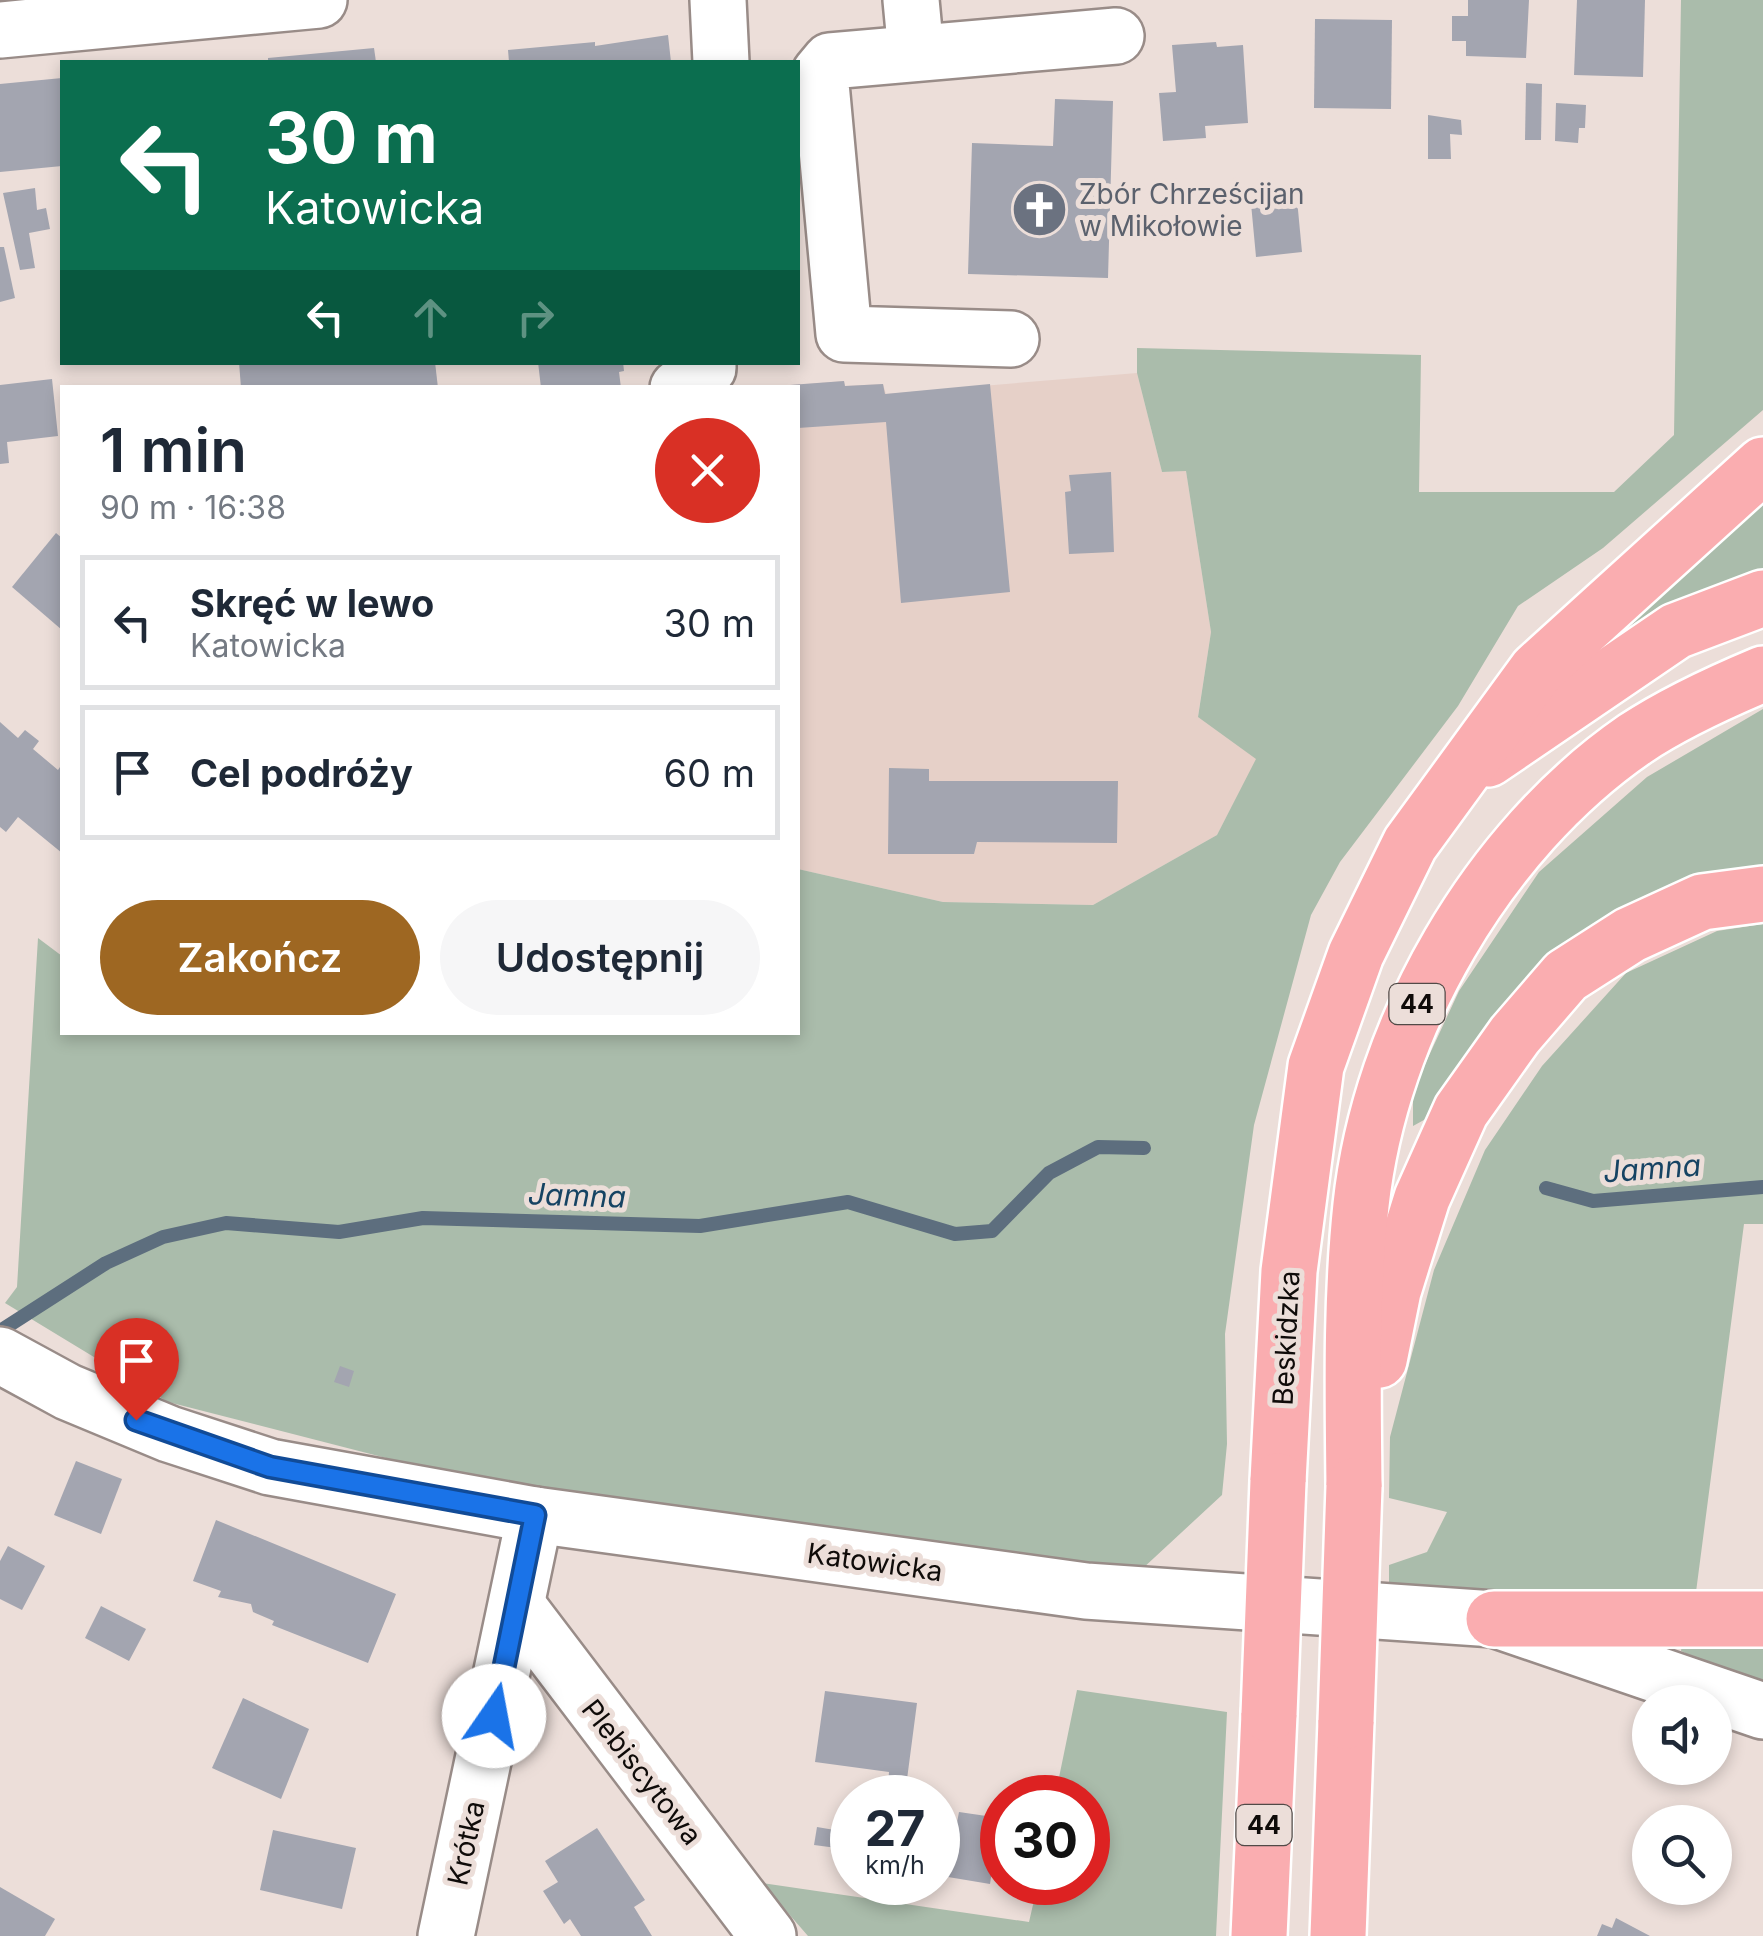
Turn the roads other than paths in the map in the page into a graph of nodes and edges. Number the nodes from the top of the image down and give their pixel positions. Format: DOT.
graph roads {
  1 [pos="319,0"];
  2 [pos="718,0"];
  3 [pos="913,26"];
  4 [pos="0,30"];
  5 [pos="1116,36"];
  6 [pos="721,60"];
  7 [pos="1011,339"];
  8 [pos="708,365"];
  9 [pos="682,385"];
  10 [pos="1763,465"];
  11 [pos="1763,598"];
  12 [pos="1763,674"];
  13 [pos="1461,778"];
  14 [pos="1763,894"];
  15 [pos="0,1355"];
  16 [pos="1354,1486"];
  17 [pos="535,1515"];
  18 [pos="518,1607"];
  19 [pos="1494,1619"];
  20 [pos="1763,1619"];
  21 [pos="1763,1711"];
  22 [pos="446,1936"];
  23 [pos="768,1936"];
  24 [pos="1258,1936"];
  25 [pos="1338,1936"];
  1 -- 4 [label="street"];
  2 -- 6 [label="street"];
  3 -- 5 [label="street"];
  3 -- 7 [label="street"];
  8 -- 9 [label="street"];
  10 -- 13 [label="main road, 44"];
  11 -- 13 [label="main road"];
  12 -- 16 [label="main road, 44"];
  13 -- 24 [label="main road, Beskidzka / 44, bridge"];
  14 -- 16 [label="main road"];
  15 -- 17 [label="street, Katowicka"];
  16 -- 25 [label="main road, 44, bridge"];
  17 -- 18 [label="street, Krótka"];
  17 -- 19 [label="street, Katowicka"];
  18 -- 22 [label="street, Krótka"];
  18 -- 23 [label="street, Plebiscytowa"];
  19 -- 20 [label="main road"];
  19 -- 21 [label="street, Katowicka"];
}
